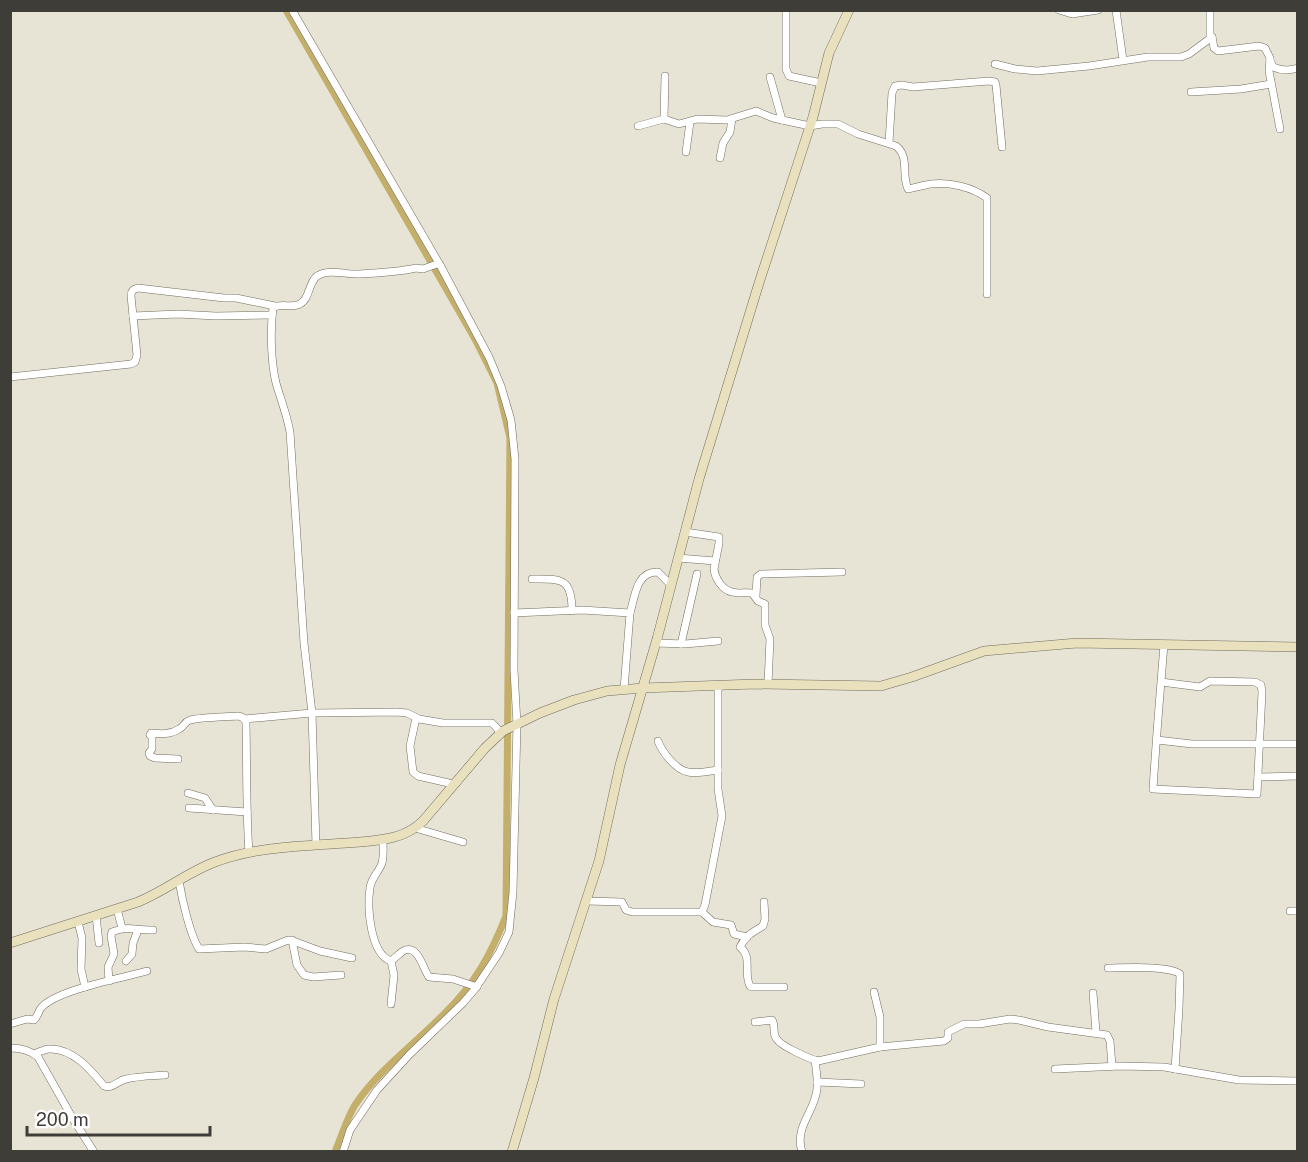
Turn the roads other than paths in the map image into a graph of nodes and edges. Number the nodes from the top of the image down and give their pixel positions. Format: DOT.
graph roads {
  1 [pos="292,10"];
  2 [pos="786,10"];
  3 [pos="849,10"];
  4 [pos="1059,10"];
  5 [pos="1098,10"];
  6 [pos="1116,10"];
  7 [pos="1210,10"];
  8 [pos="1212,37"];
  9 [pos="1270,58"];
  10 [pos="1123,60"];
  11 [pos="994,64"];
  12 [pos="1298,68"];
  13 [pos="665,76"];
  14 [pos="770,77"];
  15 [pos="821,83"];
  16 [pos="1271,84"];
  17 [pos="1191,92"];
  18 [pos="664,119"];
  19 [pos="732,119"];
  20 [pos="782,120"];
  21 [pos="690,122"];
  22 [pos="638,126"];
  23 [pos="810,126"];
  24 [pos="1280,129"];
  25 [pos="889,143"];
  26 [pos="1002,147"];
  27 [pos="686,152"];
  28 [pos="720,158"];
  29 [pos="438,264"];
  30 [pos="987,294"];
  31 [pos="275,306"];
  32 [pos="272,315"];
  33 [pos="133,316"];
  34 [pos="10,378"];
  35 [pos="685,532"];
  36 [pos="678,558"];
  37 [pos="715,561"];
  38 [pos="842,572"];
  39 [pos="697,574"];
  40 [pos="532,579"];
  41 [pos="671,585"];
  42 [pos="756,596"];
  43 [pos="572,610"];
  44 [pos="514,613"];
  45 [pos="630,613"];
  46 [pos="718,641"];
  47 [pos="656,643"];
  48 [pos="681,644"];
  49 [pos="1164,645"];
  50 [pos="1298,647"];
  51 [pos="1161,682"];
  52 [pos="768,684"];
  53 [pos="718,685"];
  54 [pos="643,688"];
  55 [pos="624,689"];
  56 [pos="312,713"];
  57 [pos="416,718"];
  58 [pos="244,719"];
  59 [pos="508,729"];
  60 [pos="1157,740"];
  61 [pos="658,741"];
  62 [pos="1259,744"];
  63 [pos="1298,744"];
  64 [pos="178,759"];
  65 [pos="718,770"];
  66 [pos="1298,776"];
  67 [pos="1258,777"];
  68 [pos="453,784"];
  69 [pos="188,793"];
  70 [pos="189,808"];
  71 [pos="213,810"];
  72 [pos="247,812"];
  73 [pos="415,828"];
  74 [pos="383,840"];
  75 [pos="463,842"];
  76 [pos="316,845"];
  77 [pos="249,853"];
  78 [pos="179,881"];
  79 [pos="587,901"];
  80 [pos="764,902"];
  81 [pos="117,909"];
  82 [pos="702,912"];
  83 [pos="96,916"];
  84 [pos="78,922"];
  85 [pos="122,928"];
  86 [pos="138,930"];
  87 [pos="153,930"];
  88 [pos="747,937"];
  89 [pos="292,940"];
  90 [pos="10,943"];
  91 [pos="99,943"];
  92 [pos="351,958"];
  93 [pos="126,961"];
  94 [pos="391,961"];
  95 [pos="1108,968"];
  96 [pos="147,971"];
  97 [pos="341,975"];
  98 [pos="109,981"];
  99 [pos="86,987"];
  100 [pos="475,987"];
  101 [pos="784,987"];
  102 [pos="874,992"];
  103 [pos="1093,993"];
  104 [pos="391,1004"];
  105 [pos="755,1022"];
  106 [pos="10,1024"];
  107 [pos="1096,1032"];
  108 [pos="880,1047"];
  109 [pos="10,1048"];
  110 [pos="34,1054"];
  111 [pos="814,1060"];
  112 [pos="1112,1066"];
  113 [pos="1055,1069"];
  114 [pos="1175,1069"];
  115 [pos="165,1075"];
  116 [pos="1298,1081"];
  117 [pos="817,1082"];
  118 [pos="861,1084"];
  119 [pos="94,1152"];
  120 [pos="343,1152"];
  121 [pos="512,1152"];
  122 [pos="802,1152"];
  1 -- 29 [label="street"];
  2 -- 15 [label="street"];
  3 -- 15 [label="street"];
  4 -- 5 [label="street"];
  6 -- 10 [label="street"];
  7 -- 8 [label="street"];
  8 -- 9 [label="street"];
  8 -- 10 [label="street"];
  9 -- 12 [label="street"];
  9 -- 16 [label="street"];
  10 -- 11 [label="street"];
  13 -- 18 [label="street"];
  14 -- 20 [label="street"];
  15 -- 23 [label="street"];
  16 -- 17 [label="street"];
  16 -- 24 [label="street"];
  18 -- 21 [label="street"];
  18 -- 22 [label="street"];
  19 -- 20 [label="street"];
  19 -- 21 [label="street"];
  19 -- 28 [label="street"];
  20 -- 23 [label="street"];
  21 -- 27 [label="street"];
  23 -- 25 [label="street"];
  23 -- 35 [label="street"];
  25 -- 26 [label="street"];
  25 -- 30 [label="street"];
  29 -- 31 [label="street"];
  29 -- 44 [label="street"];
  31 -- 32 [label="street"];
  31 -- 33 [label="street"];
  32 -- 33 [label="street"];
  32 -- 56 [label="street"];
  33 -- 34 [label="street"];
  35 -- 36 [label="street"];
  35 -- 37 [label="street"];
  36 -- 37 [label="street"];
  36 -- 41 [label="street"];
  37 -- 42 [label="street"];
  38 -- 42 [label="street"];
  39 -- 48 [label="street"];
  40 -- 43 [label="street"];
  41 -- 45 [label="street"];
  41 -- 47 [label="street"];
  42 -- 52 [label="street"];
  43 -- 44 [label="street"];
  43 -- 45 [label="street"];
  44 -- 59 [label="street"];
  45 -- 55 [label="street"];
  46 -- 48 [label="street"];
  47 -- 48 [label="street"];
  47 -- 54 [label="street"];
  49 -- 50 [label="street"];
  49 -- 51 [label="street"];
  49 -- 52 [label="street"];
  51 -- 60 [label="street"];
  51 -- 62 [label="street"];
  52 -- 53 [label="street"];
  53 -- 54 [label="street"];
  53 -- 65 [label="street"];
  54 -- 55 [label="street"];
  54 -- 79 [label="street"];
  55 -- 59 [label="street"];
  56 -- 57 [label="street"];
  56 -- 58 [label="street"];
  56 -- 76 [label="street"];
  57 -- 59 [label="street"];
  57 -- 68 [label="street"];
  58 -- 64 [label="street"];
  58 -- 72 [label="street"];
  59 -- 68 [label="street"];
  59 -- 100 [label="street"];
  60 -- 62 [label="street"];
  60 -- 67 [label="street"];
  61 -- 65 [label="street"];
  62 -- 63 [label="street"];
  62 -- 67 [label="street"];
  65 -- 82 [label="street"];
  66 -- 67 [label="street"];
  68 -- 73 [label="street"];
  69 -- 71 [label="street"];
  70 -- 71 [label="street"];
  71 -- 72 [label="street"];
  72 -- 77 [label="street"];
  73 -- 74 [label="street"];
  73 -- 75 [label="street"];
  74 -- 76 [label="street"];
  74 -- 94 [label="street"];
  76 -- 77 [label="street"];
  77 -- 78 [label="street"];
  78 -- 81 [label="street"];
  78 -- 89 [label="street"];
  79 -- 82 [label="street"];
  79 -- 121 [label="street"];
  80 -- 88 [label="street"];
  81 -- 83 [label="street"];
  81 -- 85 [label="street"];
  82 -- 88 [label="street"];
  83 -- 84 [label="street"];
  83 -- 91 [label="street"];
  84 -- 90 [label="street"];
  84 -- 99 [label="street"];
  85 -- 86 [label="street"];
  85 -- 98 [label="street"];
  86 -- 87 [label="street"];
  86 -- 93 [label="street"];
  88 -- 101 [label="street"];
  89 -- 92 [label="street"];
  89 -- 97 [label="street"];
  94 -- 100 [label="street"];
  94 -- 104 [label="street"];
  95 -- 114 [label="street"];
  96 -- 98 [label="street"];
  98 -- 99 [label="street"];
  99 -- 106 [label="street"];
  100 -- 120 [label="street"];
  102 -- 108 [label="street"];
  103 -- 107 [label="street"];
  105 -- 111 [label="street"];
  107 -- 108 [label="street"];
  107 -- 112 [label="street"];
  108 -- 111 [label="street"];
  109 -- 110 [label="street"];
  110 -- 115 [label="street"];
  110 -- 119 [label="street"];
  111 -- 117 [label="street"];
  112 -- 113 [label="street"];
  112 -- 114 [label="street"];
  114 -- 116 [label="street"];
  117 -- 118 [label="street"];
  117 -- 122 [label="street"];
}
